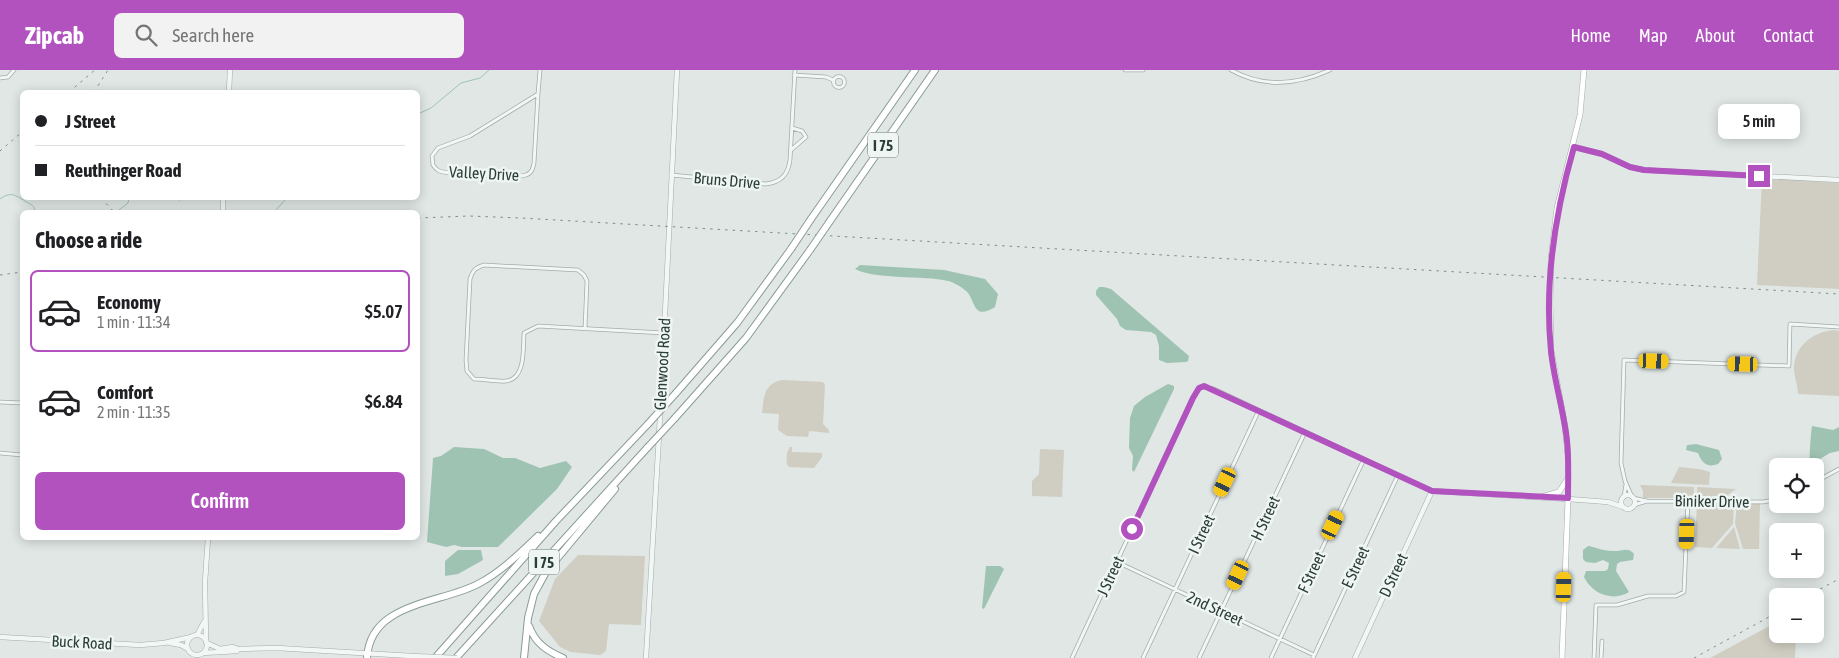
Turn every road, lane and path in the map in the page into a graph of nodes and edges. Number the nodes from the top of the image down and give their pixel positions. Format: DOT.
graph roads {
  1 [pos="14,70"];
  2 [pos="230,70"];
  3 [pos="540,70"];
  4 [pos="677,70"];
  5 [pos="795,70"];
  6 [pos="915,70"];
  7 [pos="935,70"];
  8 [pos="1125,70"];
  9 [pos="1143,70"];
  10 [pos="1231,70"];
  11 [pos="1330,70"];
  12 [pos="1584,70"];
  13 [pos="794,75"];
  14 [pos="0,78"];
  15 [pos="834,80"];
  16 [pos="229,90"];
  17 [pos="538,94"];
  18 [pos="792,128"];
  19 [pos="1574,147"];
  20 [pos="791,150"];
  21 [pos="671,175"];
  22 [pos="1839,180"];
  23 [pos="1839,327"];
  24 [pos="585,328"];
  25 [pos="664,332"];
  26 [pos="0,402"];
  27 [pos="20,403"];
  28 [pos="1259,410"];
  29 [pos="1305,432"];
  30 [pos="0,454"];
  31 [pos="20,455"];
  32 [pos="1364,459"];
  33 [pos="632,466"];
  34 [pos="1839,469"];
  35 [pos="1398,475"];
  36 [pos="1568,477"];
  37 [pos="1824,477"];
  38 [pos="1626,483"];
  39 [pos="1432,491"];
  40 [pos="1541,497"];
  41 [pos="1633,497"];
  42 [pos="1568,498"];
  43 [pos="1623,498"];
  44 [pos="1688,500"];
  45 [pos="1647,501"];
  46 [pos="1769,501"];
  47 [pos="1608,502"];
  48 [pos="1634,505"];
  49 [pos="1623,507"];
  50 [pos="556,521"];
  51 [pos="208,540"];
  52 [pos="1116,562"];
  53 [pos="1175,590"];
  54 [pos="1221,611"];
  55 [pos="528,618"];
  56 [pos="205,621"];
  57 [pos="194,636"];
  58 [pos="0,637"];
  59 [pos="1280,639"];
  60 [pos="1602,641"];
  61 [pos="206,642"];
  62 [pos="164,643"];
  63 [pos="238,649"];
  64 [pos="190,653"];
  65 [pos="201,655"];
  66 [pos="367,656"];
  67 [pos="1313,656"];
  68 [pos="435,658"];
  69 [pos="456,658"];
  70 [pos="524,658"];
  71 [pos="563,658"];
  72 [pos="646,658"];
  73 [pos="1072,658"];
  74 [pos="1143,658"];
  75 [pos="1199,658"];
  76 [pos="1271,658"];
  77 [pos="1354,658"];
  78 [pos="1562,658"];
  79 [pos="1594,658"];
  80 [pos="1601,658"];
  1 -- 14 [label="street"];
  2 -- 16 [label="street"];
  3 -- 17 [label="street, Valley Drive"];
  4 -- 21 [label="street, Glenwood Road"];
  5 -- 13 [label="street, Bruns Drive"];
  6 -- 50 [label="highway, I 75, bridge"];
  7 -- 33 [label="highway, I 75, bridge"];
  8 -- 9 [label="street"];
  10 -- 11 [label="street"];
  12 -- 19 [label="main road"];
  13 -- 15 [label="street"];
  13 -- 18 [label="street, Bruns Drive"];
  17 -- 17 [label="street, Valley Drive"];
  18 -- 20 [label="street, Bruns Drive"];
  18 -- 20 [label="street, Bruns Drive"];
  19 -- 22 [label="street"];
  19 -- 36 [label="main road, bridge"];
  20 -- 21 [label="street, Bruns Drive"];
  21 -- 25 [label="street, Glenwood Road"];
  23 -- 38 [label="street"];
  24 -- 24 [label="street"];
  24 -- 25 [label="street"];
  25 -- 72 [label="street, Glenwood Road"];
  26 -- 27 [label="street"];
  28 -- 29 [label="street"];
  28 -- 52 [label="street, J Street"];
  28 -- 53 [label="street, I Street"];
  29 -- 32 [label="street"];
  29 -- 54 [label="street, H Street"];
  30 -- 31 [label="street"];
  32 -- 35 [label="street"];
  32 -- 59 [label="street, F Street"];
  33 -- 55 [label="highway"];
  33 -- 69 [label="highway, I 75"];
  34 -- 37 [label="street"];
  35 -- 39 [label="street"];
  35 -- 67 [label="street, E Street"];
  36 -- 40 [label="main road"];
  36 -- 42 [label="main road"];
  38 -- 41 [label="street"];
  38 -- 43 [label="street"];
  39 -- 40 [label="street"];
  39 -- 77 [label="street, D Street"];
  40 -- 42 [label="street"];
  41 -- 43 [label="street"];
  41 -- 45 [label="street, Biniker Drive"];
  41 -- 48 [label="street"];
  42 -- 47 [label="street"];
  42 -- 78 [label="main road"];
  43 -- 47 [label="street"];
  43 -- 49 [label="street"];
  44 -- 45 [label="street, Biniker Drive"];
  44 -- 46 [label="street, Biniker Drive"];
  44 -- 79 [label="street"];
  45 -- 48 [label="street, Biniker Drive"];
  47 -- 49 [label="street"];
  48 -- 49 [label="street"];
  50 -- 66 [label="highway"];
  50 -- 68 [label="highway, I 75"];
  51 -- 56 [label="street"];
  52 -- 53 [label="street, 2nd Street"];
  52 -- 73 [label="street, J Street"];
  53 -- 54 [label="street, 2nd Street"];
  53 -- 74 [label="street, I Street"];
  54 -- 59 [label="street, 2nd Street"];
  54 -- 75 [label="street, H Street"];
  55 -- 70 [label="highway"];
  55 -- 71 [label="highway"];
  56 -- 57 [label="street"];
  56 -- 61 [label="street"];
  57 -- 61 [label="street"];
  57 -- 62 [label="street, Buck Road"];
  57 -- 64 [label="street"];
  58 -- 62 [label="street, Buck Road"];
  59 -- 67 [label="street, 2nd Street"];
  59 -- 76 [label="street, F Street"];
  60 -- 80 [label="street"];
  61 -- 63 [label="street"];
  61 -- 65 [label="street"];
  62 -- 64 [label="street, Buck Road"];
  63 -- 65 [label="street"];
  63 -- 66 [label="street"];
  64 -- 65 [label="street"];
  66 -- 69 [label="street, bridge"];
}
